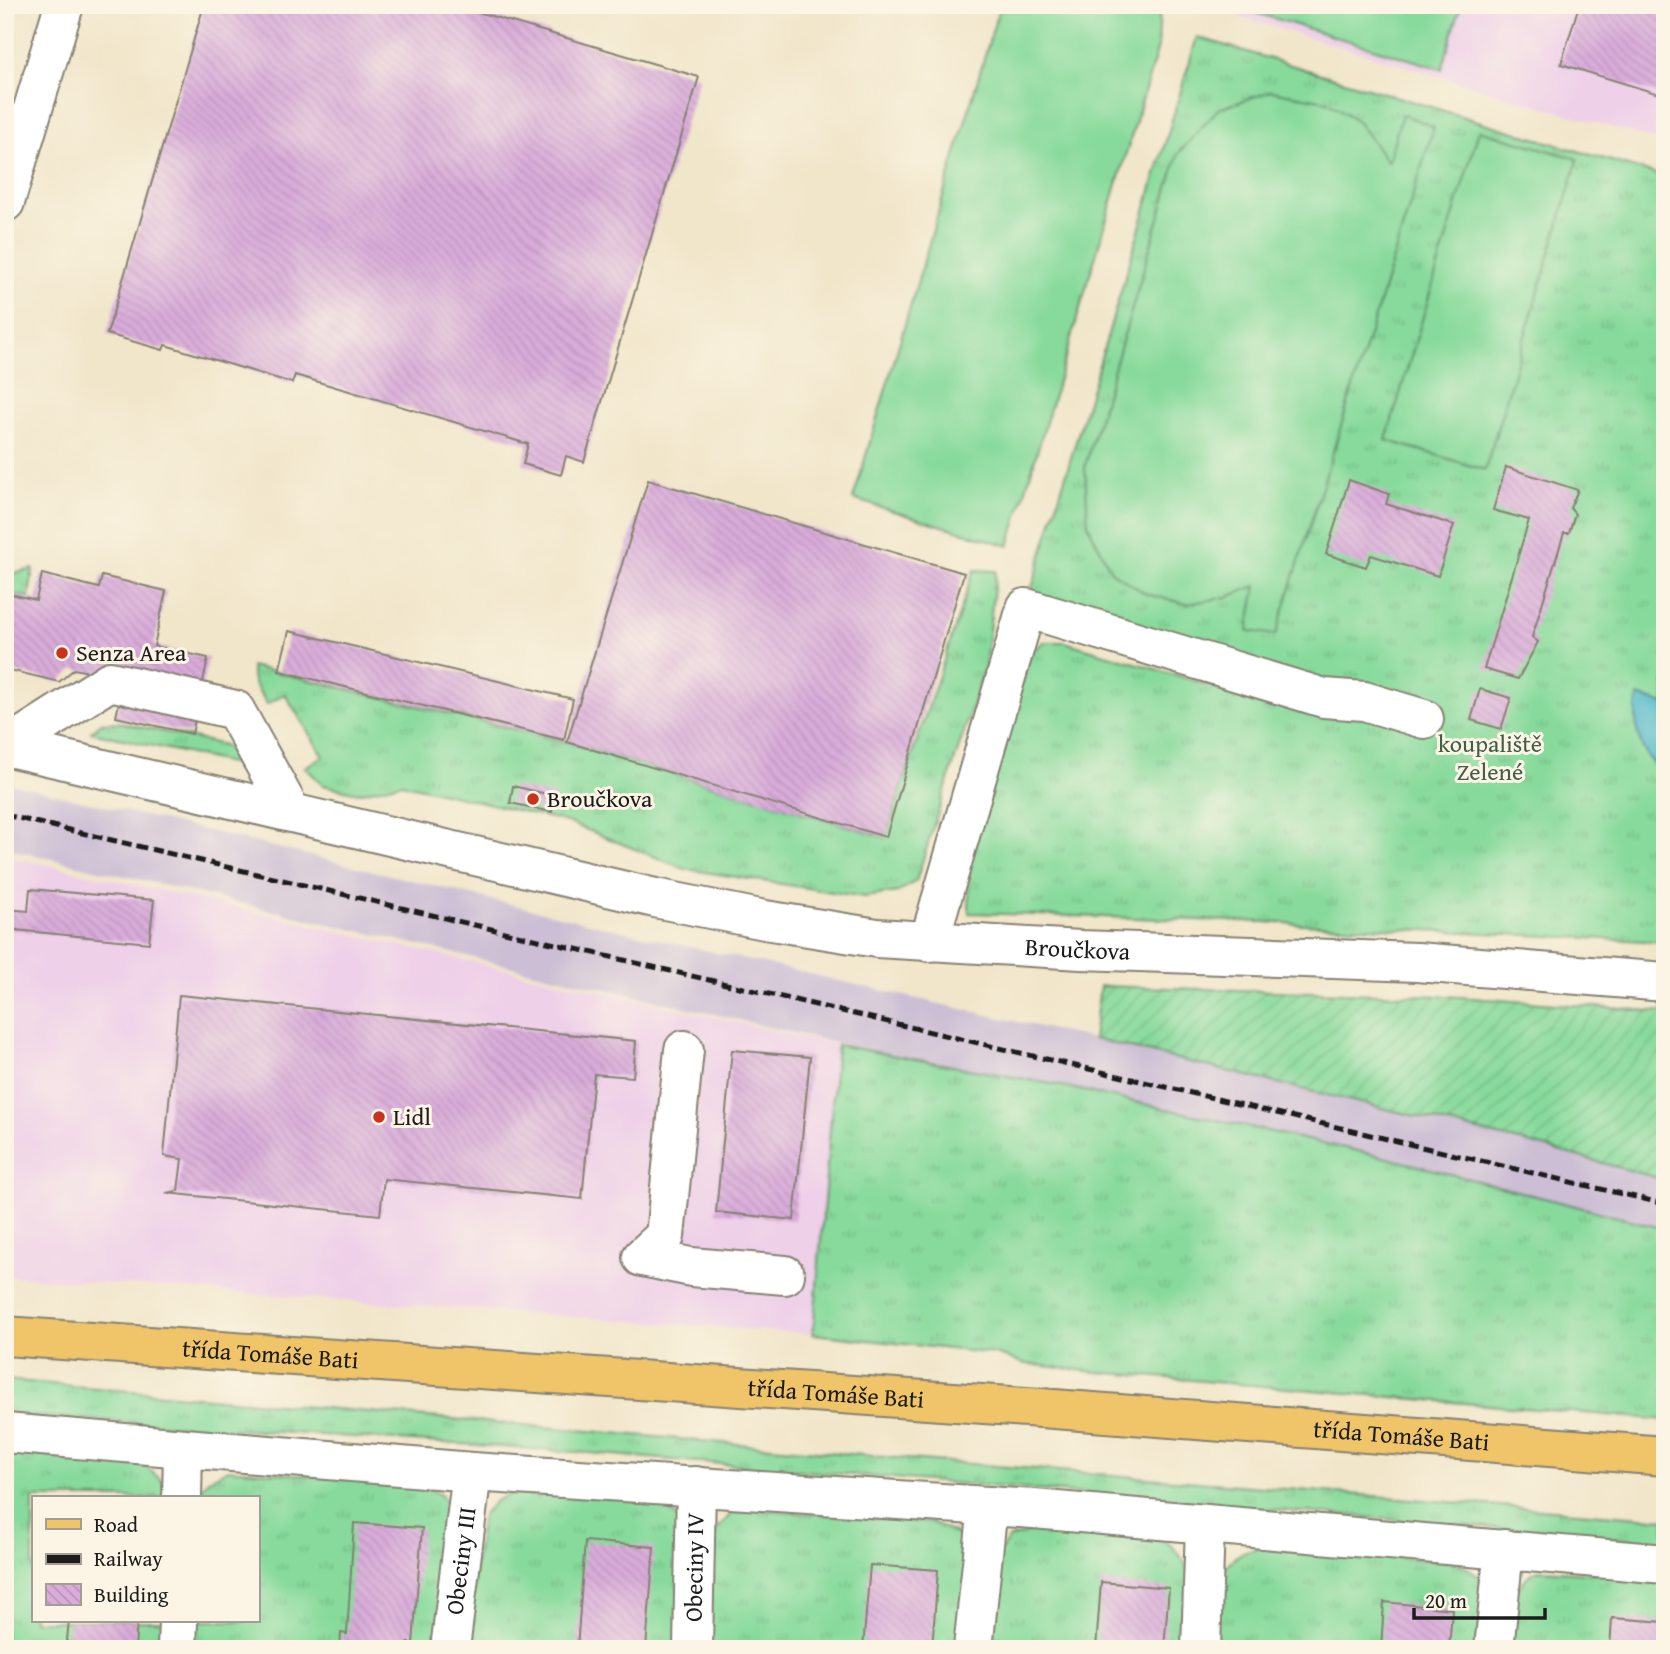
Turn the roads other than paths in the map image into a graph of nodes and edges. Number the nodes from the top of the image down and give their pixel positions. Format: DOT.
graph roads {
  1 [pos="64,5"];
  2 [pos="5,202"];
  3 [pos="1424,719"];
  4 [pos="6,746"];
  5 [pos="291,812"];
  6 [pos="929,942"];
  7 [pos="1665,982"];
  8 [pos="684,1051"];
  9 [pos="785,1275"];
  10 [pos="5,1336"];
  11 [pos="5,1433"];
  12 [pos="183,1450"];
  13 [pos="1665,1456"];
  14 [pos="472,1472"];
  15 [pos="696,1486"];
  16 [pos="182,1496"];
  17 [pos="988,1506"];
  18 [pos="1205,1524"];
  19 [pos="1504,1549"];
  20 [pos="1665,1564"];
  21 [pos="178,1622"];
  22 [pos="177,1649"];
  23 [pos="450,1649"];
  24 [pos="693,1649"];
  25 [pos="973,1649"];
  26 [pos="1201,1649"];
  27 [pos="1494,1649"];
  1 -- 2 [label="street"];
  3 -- 6 [label="street"];
  4 -- 5 [label="street, Broučkova"];
  4 -- 5 [label="street"];
  5 -- 6 [label="street, Broučkova"];
  6 -- 7 [label="street, Broučkova"];
  8 -- 9 [label="street"];
  10 -- 13 [label="main road, třída Tomáše Bati"];
  11 -- 12 [label="street"];
  12 -- 14 [label="street"];
  12 -- 16 [label="street"];
  14 -- 15 [label="street"];
  14 -- 23 [label="street, Obeciny III"];
  15 -- 17 [label="street"];
  15 -- 24 [label="street, Obeciny IV"];
  17 -- 18 [label="street"];
  17 -- 25 [label="street"];
  18 -- 19 [label="street"];
  18 -- 26 [label="street"];
  19 -- 20 [label="street"];
  19 -- 27 [label="street"];
  21 -- 22 [label="street"];
}
